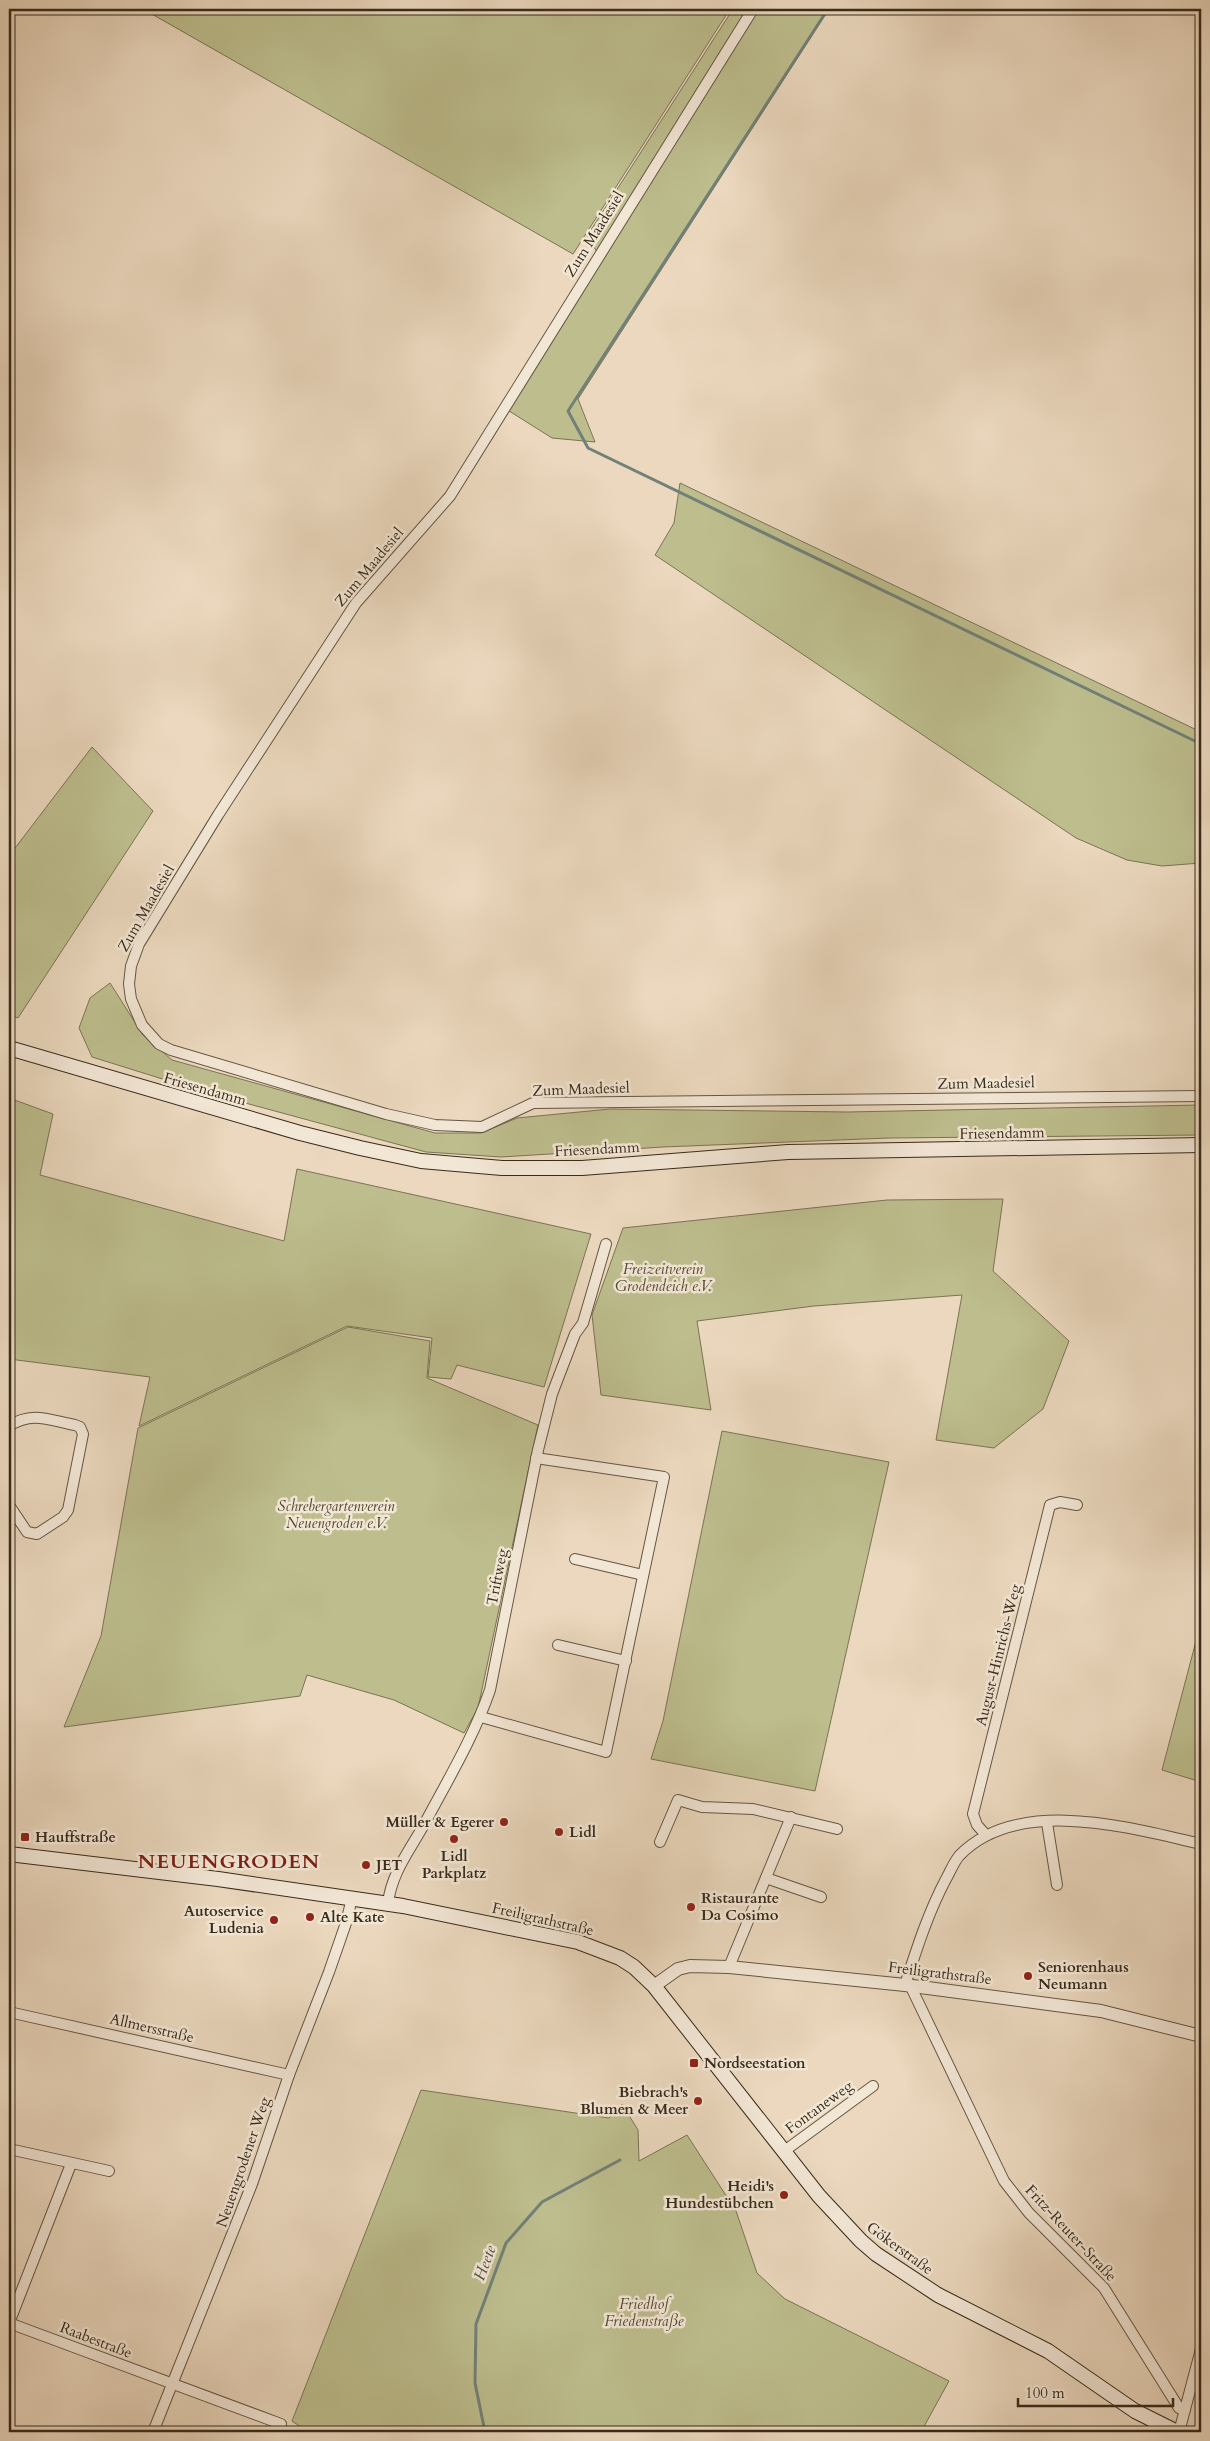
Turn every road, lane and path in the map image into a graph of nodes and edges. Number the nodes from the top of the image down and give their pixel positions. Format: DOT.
graph roads {
  1 [pos="753,9"];
  2 [pos="9,1048"];
  3 [pos="1201,1096"];
  4 [pos="1201,1146"];
  5 [pos="606,1244"];
  6 [pos="9,1426"];
  7 [pos="536,1458"];
  8 [pos="9,1505"];
  9 [pos="1077,1505"];
  10 [pos="575,1559"];
  11 [pos="643,1575"];
  12 [pos="558,1645"];
  13 [pos="626,1661"];
  14 [pos="481,1717"];
  15 [pos="791,1816"];
  16 [pos="1047,1823"];
  17 [pos="837,1829"];
  18 [pos="986,1835"];
  19 [pos="660,1842"];
  20 [pos="1201,1844"];
  21 [pos="9,1854"];
  22 [pos="766,1878"];
  23 [pos="1057,1885"];
  24 [pos="821,1897"];
  25 [pos="352,1898"];
  26 [pos="388,1903"];
  27 [pos="730,1966"];
  28 [pos="907,1985"];
  29 [pos="654,1986"];
  30 [pos="9,2012"];
  31 [pos="1201,2036"];
  32 [pos="289,2075"];
  33 [pos="873,2086"];
  34 [pos="9,2149"];
  35 [pos="783,2152"];
  36 [pos="71,2164"];
  37 [pos="109,2171"];
  38 [pos="9,2323"];
  39 [pos="1201,2349"];
  40 [pos="172,2384"];
  41 [pos="1185,2410"];
  42 [pos="281,2424"];
  43 [pos="153,2432"];
  44 [pos="1178,2432"];
  1 -- 3 [label="street, Zum Maadesiel"];
  2 -- 4 [label="main road, Friesendamm"];
  5 -- 7 [label="street, Triftweg"];
  6 -- 8 [label="street"];
  7 -- 11 [label="street"];
  7 -- 14 [label="street, Triftweg"];
  9 -- 18 [label="street, August-Hinrichs-Weg"];
  10 -- 11 [label="street"];
  11 -- 13 [label="street"];
  12 -- 13 [label="street"];
  13 -- 14 [label="street"];
  14 -- 26 [label="street, Triftweg"];
  15 -- 17 [label="street"];
  15 -- 19 [label="street"];
  15 -- 22 [label="street"];
  16 -- 18 [label="street"];
  16 -- 20 [label="street"];
  16 -- 23 [label="street"];
  18 -- 28 [label="street"];
  21 -- 25 [label="main road, Freiligrathstraße"];
  22 -- 24 [label="street"];
  22 -- 27 [label="street"];
  25 -- 26 [label="main road, Freiligrathstraße"];
  25 -- 32 [label="street, Neuengrodener Weg"];
  26 -- 29 [label="main road, Freiligrathstraße"];
  27 -- 28 [label="street, Freiligrathstraße"];
  27 -- 29 [label="street, Freiligrathstraße"];
  28 -- 31 [label="street, Freiligrathstraße"];
  28 -- 41 [label="street, Fritz-Reuter-Straße"];
  29 -- 35 [label="main road, Gökerstraße"];
  30 -- 32 [label="street, Allmersstraße"];
  32 -- 40 [label="street, Neuengrodener Weg"];
  33 -- 35 [label="street, Fontaneweg"];
  34 -- 36 [label="street"];
  35 -- 44 [label="main road, Gökerstraße"];
  36 -- 37 [label="street"];
  36 -- 38 [label="street"];
  38 -- 40 [label="street, Raabestraße"];
  39 -- 41 [label="street"];
  40 -- 42 [label="street, Raabestraße"];
  40 -- 43 [label="street, Neuengrodener Weg"];
  41 -- 44 [label="street"];
}
